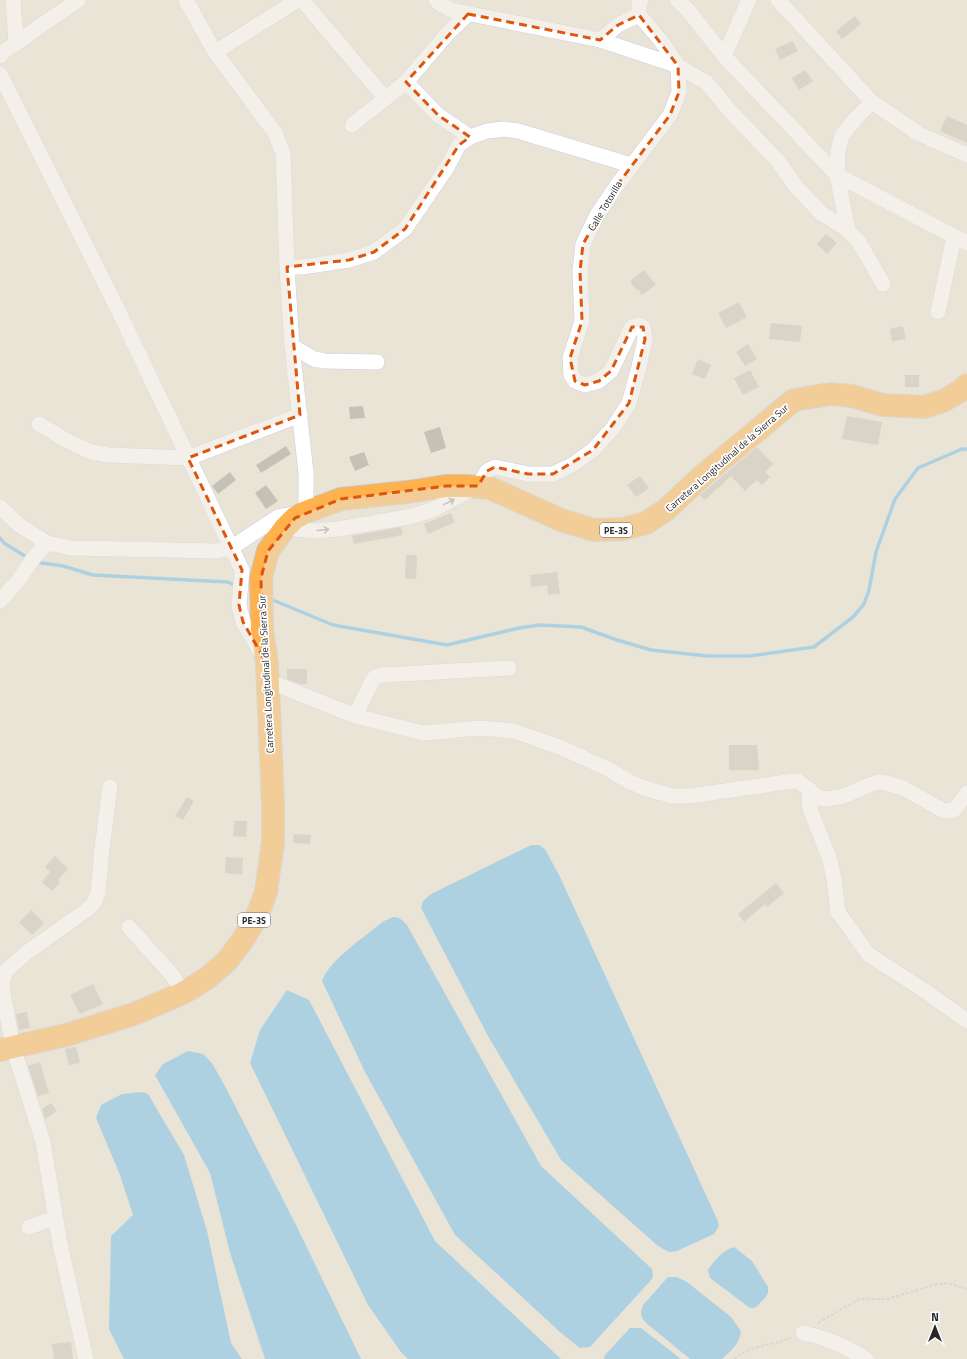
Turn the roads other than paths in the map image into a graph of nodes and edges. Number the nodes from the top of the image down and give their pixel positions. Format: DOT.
graph roads {
  1 [pos="13,0"];
  2 [pos="78,0"];
  3 [pos="186,0"];
  4 [pos="298,0"];
  5 [pos="302,0"];
  6 [pos="436,0"];
  7 [pos="641,0"];
  8 [pos="677,0"];
  9 [pos="749,0"];
  10 [pos="778,0"];
  11 [pos="468,14"];
  12 [pos="639,15"];
  13 [pos="600,40"];
  14 [pos="16,44"];
  15 [pos="215,52"];
  16 [pos="0,56"];
  17 [pos="724,56"];
  18 [pos="678,66"];
  19 [pos="0,74"];
  20 [pos="406,82"];
  21 [pos="384,98"];
  22 [pos="872,102"];
  23 [pos="352,125"];
  24 [pos="470,137"];
  25 [pos="967,155"];
  26 [pos="631,165"];
  27 [pos="837,175"];
  28 [pos="848,230"];
  29 [pos="961,240"];
  30 [pos="287,267"];
  31 [pos="883,284"];
  32 [pos="938,312"];
  33 [pos="292,346"];
  34 [pos="377,362"];
  35 [pos="967,385"];
  36 [pos="300,415"];
  37 [pos="39,424"];
  38 [pos="188,458"];
  39 [pos="478,486"];
  40 [pos="0,507"];
  41 [pos="306,512"];
  42 [pos="285,528"];
  43 [pos="47,543"];
  44 [pos="231,548"];
  45 [pos="0,601"];
  46 [pos="510,668"];
  47 [pos="267,672"];
  48 [pos="355,716"];
  49 [pos="110,787"];
  50 [pos="810,790"];
  51 [pos="967,793"];
  52 [pos="129,927"];
  53 [pos="183,993"];
  54 [pos="967,1021"];
  55 [pos="7,1048"];
  56 [pos="55,1218"];
  57 [pos="29,1227"];
  58 [pos="803,1333"];
  59 [pos="86,1359"];
  60 [pos="866,1359"];
  1 -- 14 [label="street"];
  2 -- 14 [label="street"];
  3 -- 15 [label="street"];
  4 -- 15 [label="street"];
  5 -- 21 [label="street"];
  6 -- 11 [label="street"];
  7 -- 12 [label="street"];
  8 -- 17 [label="street"];
  9 -- 17 [label="street"];
  10 -- 22 [label="street"];
  11 -- 13 [label="street"];
  11 -- 20 [label="street"];
  12 -- 13 [label="street"];
  12 -- 18 [label="street"];
  13 -- 18 [label="street"];
  14 -- 16 [label="street"];
  15 -- 30 [label="street"];
  17 -- 27 [label="street"];
  18 -- 26 [label="street, Calle Totorilla"];
  18 -- 28 [label="street"];
  19 -- 38 [label="street"];
  20 -- 21 [label="street"];
  20 -- 24 [label="street"];
  21 -- 23 [label="street"];
  22 -- 25 [label="street"];
  22 -- 27 [label="street"];
  24 -- 26 [label="street"];
  24 -- 30 [label="street"];
  26 -- 39 [label="street, Calle Totorilla"];
  27 -- 28 [label="street"];
  27 -- 29 [label="street"];
  28 -- 31 [label="street"];
  29 -- 32 [label="street"];
  30 -- 33 [label="street"];
  33 -- 34 [label="street"];
  33 -- 36 [label="street"];
  35 -- 39 [label="highway, Carretera Longitudinal de la Sierra Sur / PE-3S"];
  36 -- 38 [label="street"];
  36 -- 41 [label="street"];
  37 -- 38 [label="street"];
  38 -- 44 [label="street"];
  39 -- 41 [label="highway, Carretera Longitudinal de la Sierra Sur / PE-3S"];
  42 -- 39 [label="street, one-way"];
  40 -- 43 [label="street"];
  41 -- 42 [label="highway, Carretera Longitudinal de la Sierra Sur / PE-3S"];
  41 -- 44 [label="street"];
  42 -- 47 [label="highway, Carretera Longitudinal de la Sierra Sur / PE-3S"];
  43 -- 44 [label="street"];
  43 -- 45 [label="street"];
  44 -- 47 [label="street"];
  46 -- 48 [label="street"];
  47 -- 48 [label="street"];
  47 -- 53 [label="highway, Carretera Longitudinal de la Sierra Sur / PE-3S"];
  48 -- 50 [label="street"];
  49 -- 55 [label="street"];
  50 -- 51 [label="street"];
  50 -- 54 [label="street"];
  52 -- 53 [label="street"];
  53 -- 55 [label="highway, Carretera Longitudinal de la Sierra Sur / PE-3S"];
  55 -- 56 [label="street"];
  56 -- 57 [label="street"];
  56 -- 59 [label="street"];
  58 -- 60 [label="street"];
}
